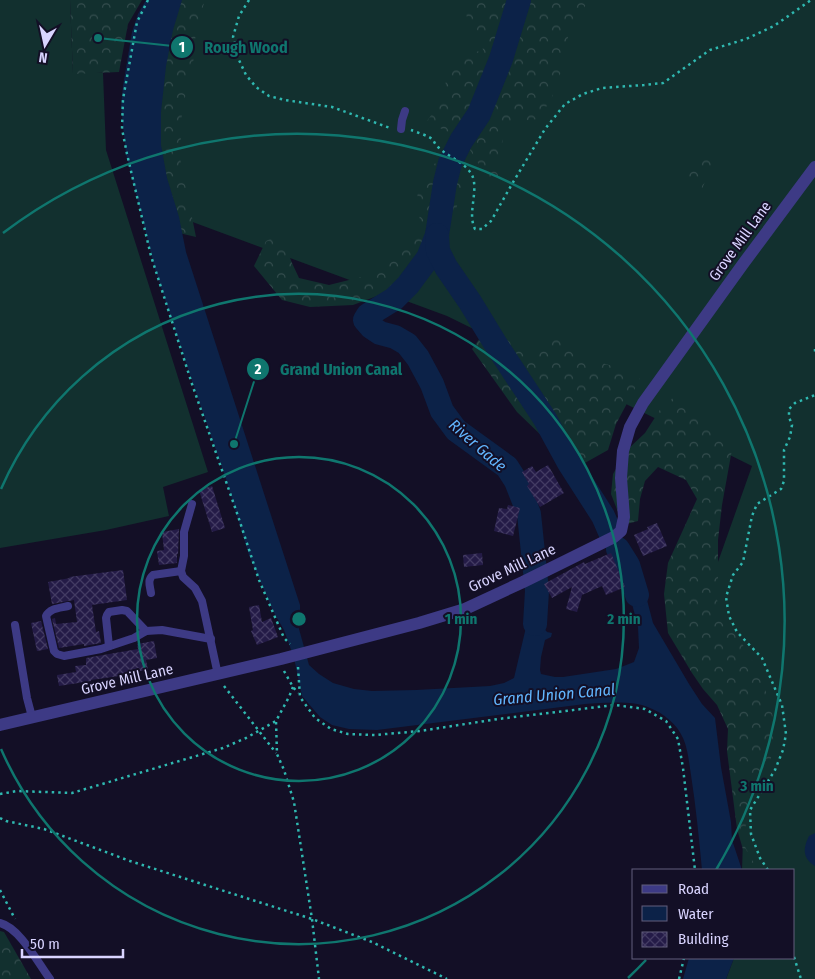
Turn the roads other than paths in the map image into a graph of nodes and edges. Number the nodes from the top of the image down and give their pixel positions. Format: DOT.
graph roads {
  1 [pos="406,111"];
  2 [pos="401,129"];
  3 [pos="815,167"];
  4 [pos="192,504"];
  5 [pos="181,571"];
  6 [pos="151,593"];
  7 [pos="68,606"];
  8 [pos="15,625"];
  9 [pos="146,631"];
  10 [pos="211,638"];
  11 [pos="109,646"];
  12 [pos="218,674"];
  13 [pos="32,717"];
  14 [pos="0,725"];
  15 [pos="0,924"];
  16 [pos="50,979"];
  1 -- 2 [label="lane"];
  3 -- 12 [label="street, Grove Mill Lane"];
  4 -- 5 [label="lane"];
  5 -- 6 [label="lane"];
  5 -- 10 [label="lane"];
  7 -- 11 [label="lane"];
  8 -- 13 [label="lane"];
  9 -- 10 [label="lane"];
  9 -- 11 [label="lane"];
  9 -- 11 [label="lane"];
  10 -- 12 [label="lane"];
  12 -- 13 [label="street, Grove Mill Lane"];
  13 -- 14 [label="street, Grove Mill Lane"];
  15 -- 16 [label="lane"];
}
